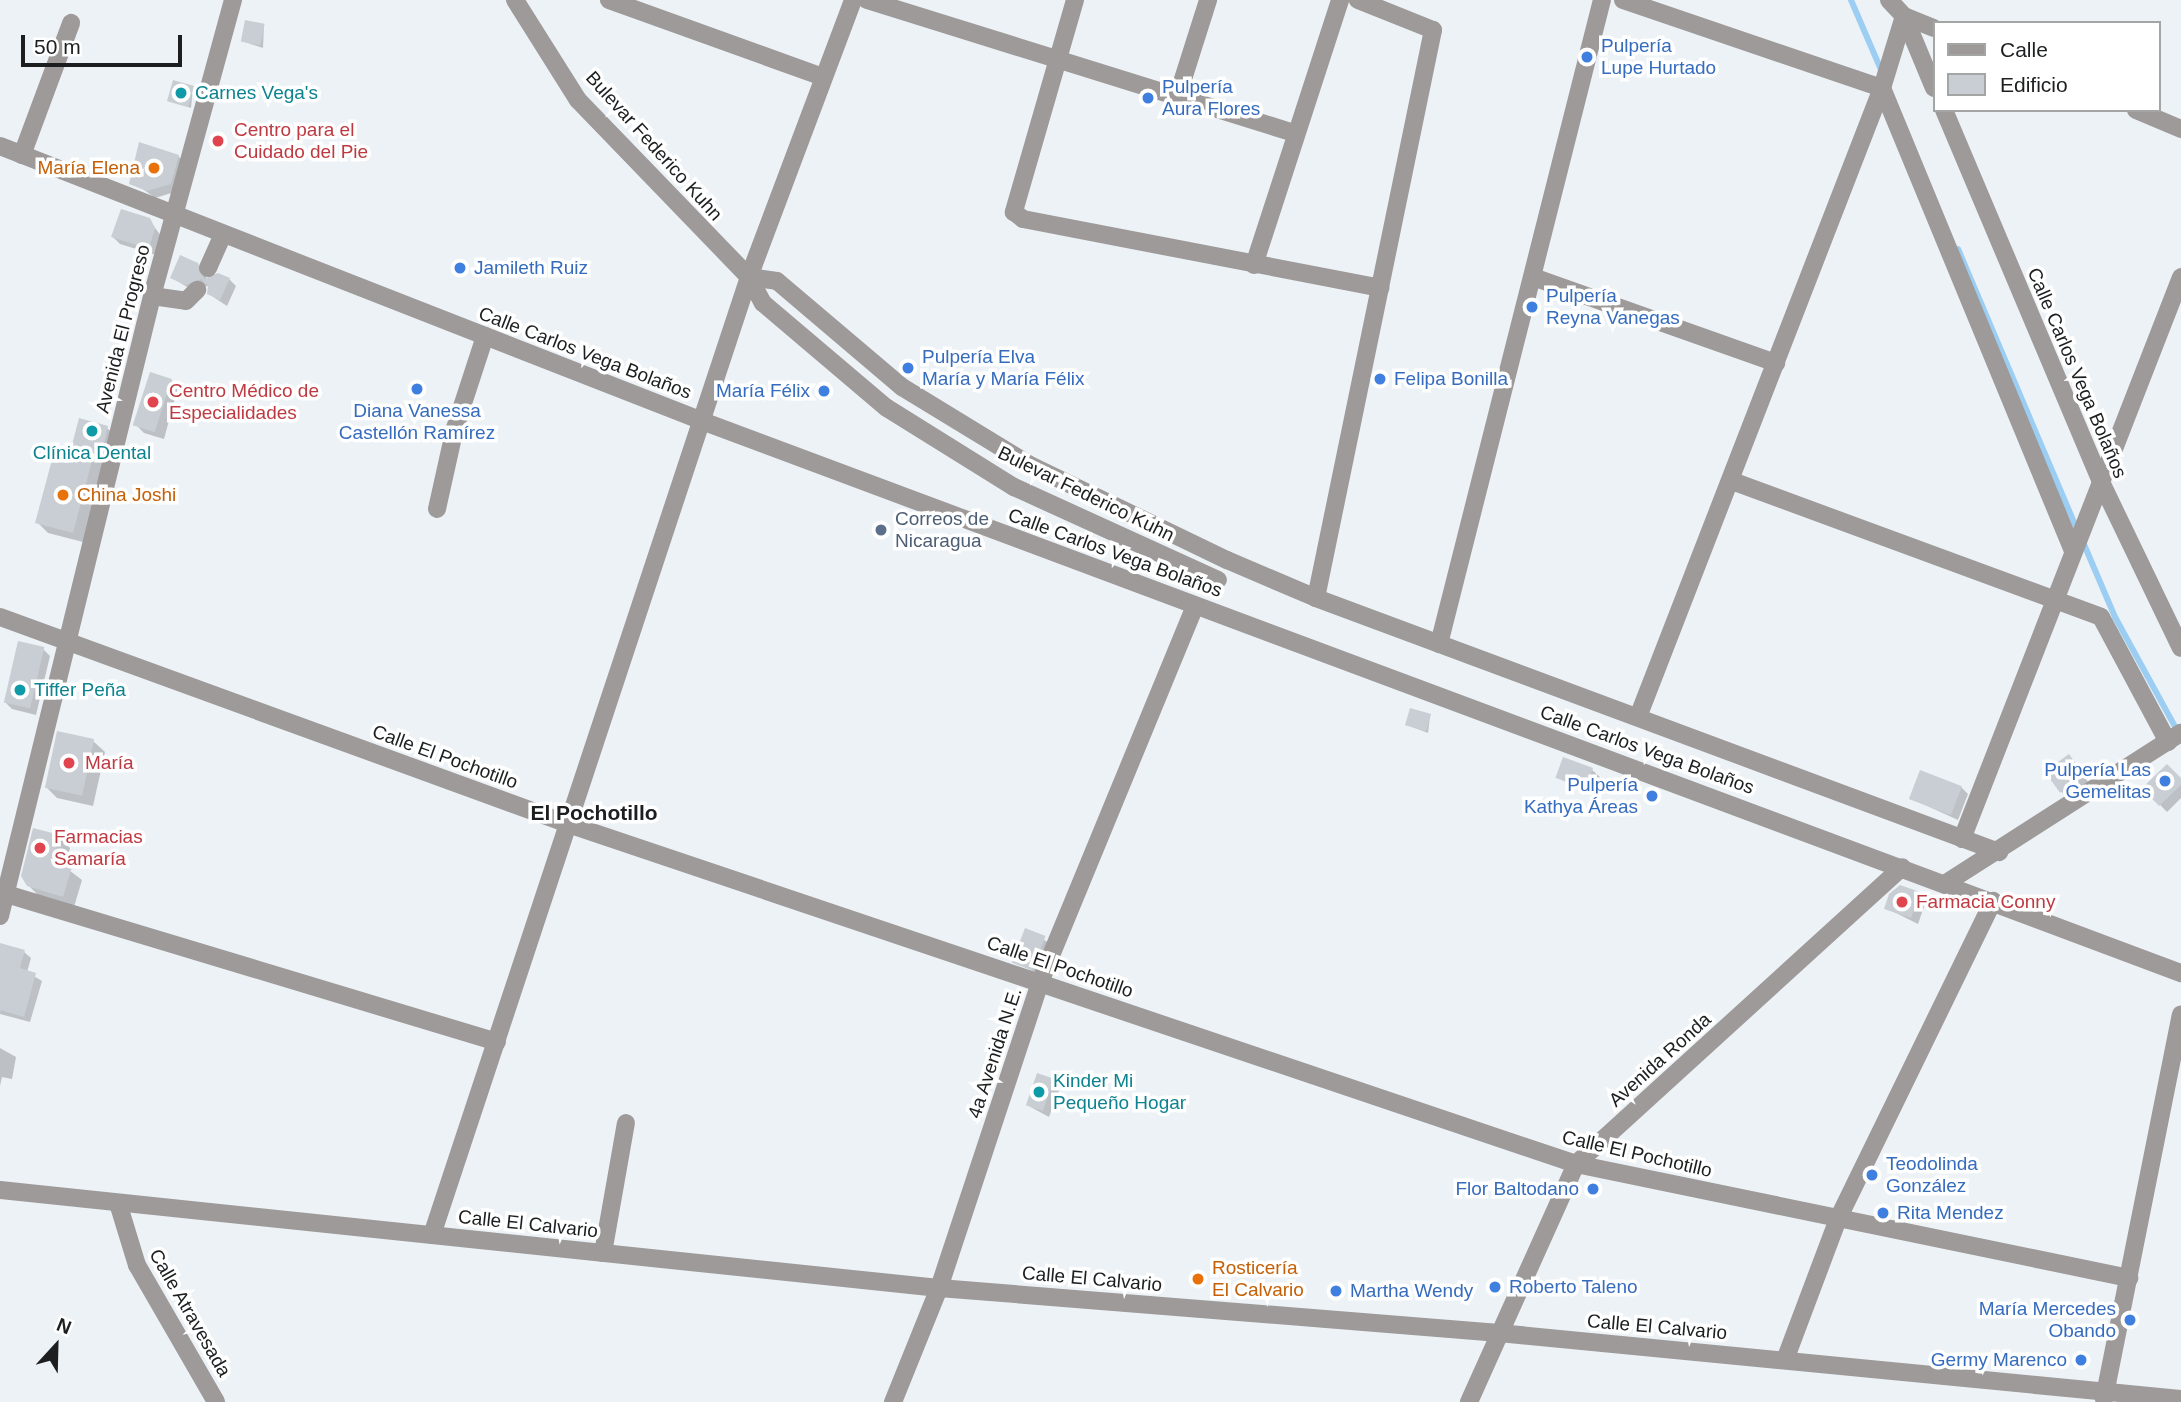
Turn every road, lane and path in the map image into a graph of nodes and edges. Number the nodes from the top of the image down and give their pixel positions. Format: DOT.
graph roads {
  1 [pos="233,0"];
  2 [pos="515,0"];
  3 [pos="609,0"];
  4 [pos="853,0"];
  5 [pos="867,0"];
  6 [pos="1075,0"];
  7 [pos="1208,0"];
  8 [pos="1340,0"];
  9 [pos="1359,0"];
  10 [pos="1602,0"];
  11 [pos="1623,0"];
  12 [pos="1889,0"];
  13 [pos="1667,7"];
  14 [pos="1904,16"];
  15 [pos="71,23"];
  16 [pos="1932,27"];
  17 [pos="1055,60"];
  18 [pos="823,77"];
  19 [pos="1932,83"];
  20 [pos="1882,85"];
  21 [pos="1177,98"];
  22 [pos="1945,112"];
  23 [pos="2141,112"];
  24 [pos="2181,129"];
  25 [pos="1296,134"];
  26 [pos="0,146"];
  27 [pos="22,155"];
  28 [pos="174,215"];
  29 [pos="223,235"];
  30 [pos="1254,265"];
  31 [pos="208,268"];
  32 [pos="749,277"];
  33 [pos="1533,277"];
  34 [pos="2181,277"];
  35 [pos="1380,288"];
  36 [pos="197,290"];
  37 [pos="152,296"];
  38 [pos="485,336"];
  39 [pos="1776,363"];
  40 [pos="702,421"];
  41 [pos="1732,481"];
  42 [pos="2101,482"];
  43 [pos="437,509"];
  44 [pos="2073,551"];
  45 [pos="1227,560"];
  46 [pos="1218,580"];
  47 [pos="1316,598"];
  48 [pos="2053,601"];
  49 [pos="1201,608"];
  50 [pos="0,617"];
  51 [pos="66,641"];
  52 [pos="1439,644"];
  53 [pos="2181,648"];
  54 [pos="1638,717"];
  55 [pos="2175,737"];
  56 [pos="571,825"];
  57 [pos="1962,839"];
  58 [pos="1999,852"];
  59 [pos="1902,867"];
  60 [pos="1946,883"];
  61 [pos="3,893"];
  62 [pos="1993,901"];
  63 [pos="0,916"];
  64 [pos="2181,972"];
  65 [pos="1041,982"];
  66 [pos="2181,1015"];
  67 [pos="498,1042"];
  68 [pos="626,1123"];
  69 [pos="1576,1164"];
  70 [pos="0,1190"];
  71 [pos="118,1203"];
  72 [pos="1838,1219"];
  73 [pos="432,1235"];
  74 [pos="603,1253"];
  75 [pos="2129,1278"];
  76 [pos="939,1287"];
  77 [pos="1499,1333"];
  78 [pos="1785,1360"];
  79 [pos="2105,1396"];
  80 [pos="2181,1399"];
  81 [pos="216,1402"];
  82 [pos="893,1402"];
  83 [pos="1469,1402"];
  1 -- 28 [label="street, Avenida El Progreso"];
  2 -- 32 [label="street, Bulevar Federico Kuhn"];
  3 -- 18 [label="street"];
  4 -- 18 [label="street"];
  5 -- 17 [label="street"];
  6 -- 17 [label="street"];
  7 -- 21 [label="street"];
  8 -- 25 [label="street"];
  9 -- 35 [label="street"];
  10 -- 33 [label="street"];
  11 -- 13 [label="street"];
  12 -- 14 [label="street"];
  13 -- 20 [label="street"];
  14 -- 16 [label="street"];
  14 -- 19 [label="street"];
  14 -- 20 [label="street"];
  15 -- 27 [label="street"];
  17 -- 21 [label="street"];
  17 -- 30 [label="street"];
  18 -- 32 [label="street"];
  20 -- 39 [label="street"];
  20 -- 44 [label="street"];
  21 -- 25 [label="street"];
  22 -- 42 [label="street, Calle Carlos Vega Bolaños"];
  23 -- 24 [label="street"];
  25 -- 30 [label="street"];
  26 -- 27 [label="street, Calle Carlos Vega Bolaños"];
  27 -- 28 [label="street, Calle Carlos Vega Bolaños"];
  28 -- 29 [label="street, Calle Carlos Vega Bolaños"];
  28 -- 37 [label="street, Avenida El Progreso"];
  29 -- 31 [label="street"];
  29 -- 38 [label="street, Calle Carlos Vega Bolaños"];
  30 -- 35 [label="street"];
  32 -- 40 [label="street"];
  32 -- 45 [label="street, Bulevar Federico Kuhn"];
  32 -- 46 [label="street, Bulevar Federico Kuhn"];
  33 -- 39 [label="street"];
  33 -- 52 [label="street"];
  34 -- 42 [label="street"];
  35 -- 47 [label="street"];
  36 -- 37 [label="street"];
  37 -- 51 [label="street, Avenida El Progreso"];
  38 -- 40 [label="street, Calle Carlos Vega Bolaños"];
  38 -- 43 [label="street"];
  39 -- 41 [label="street"];
  40 -- 49 [label="street, Calle Carlos Vega Bolaños"];
  40 -- 56 [label="street"];
  41 -- 48 [label="street"];
  41 -- 54 [label="street"];
  42 -- 44 [label="street"];
  42 -- 53 [label="street, Calle Carlos Vega Bolaños"];
  44 -- 48 [label="street"];
  45 -- 46 [label="street, 4a Avenida N.E."];
  45 -- 47 [label="street, Calle Carlos Vega Bolaños"];
  46 -- 49 [label="street, 4a Avenida N.E."];
  47 -- 52 [label="street, Calle Carlos Vega Bolaños"];
  48 -- 55 [label="street"];
  48 -- 57 [label="street"];
  49 -- 59 [label="street, Calle Carlos Vega Bolaños"];
  49 -- 65 [label="street, 4a Avenida N.E."];
  50 -- 51 [label="street, Calle El Pochotillo"];
  51 -- 56 [label="street, Calle El Pochotillo"];
  51 -- 61 [label="street, Avenida El Progreso"];
  52 -- 54 [label="street, Calle Carlos Vega Bolaños"];
  54 -- 57 [label="street, Calle Carlos Vega Bolaños"];
  55 -- 58 [label="street"];
  56 -- 65 [label="street, Calle El Pochotillo"];
  56 -- 67 [label="street"];
  57 -- 58 [label="street, Calle Carlos Vega Bolaños"];
  58 -- 60 [label="street"];
  59 -- 60 [label="street, Calle Carlos Vega Bolaños"];
  59 -- 69 [label="street, Avenida Ronda"];
  60 -- 62 [label="street, Calle Carlos Vega Bolaños"];
  61 -- 63 [label="street, Avenida El Progreso"];
  61 -- 67 [label="street"];
  62 -- 64 [label="street, Calle Carlos Vega Bolaños"];
  62 -- 72 [label="street"];
  65 -- 69 [label="street, Calle El Pochotillo"];
  65 -- 76 [label="street, 4a Avenida N.E."];
  66 -- 75 [label="street"];
  67 -- 73 [label="street"];
  68 -- 74 [label="street"];
  69 -- 72 [label="street, Calle El Pochotillo"];
  69 -- 77 [label="street, Avenida Ronda"];
  70 -- 71 [label="street, Calle El Calvario"];
  71 -- 73 [label="street, Calle El Calvario"];
  71 -- 81 [label="street, Calle Atravesada"];
  72 -- 75 [label="street, Calle El Pochotillo"];
  72 -- 78 [label="street"];
  73 -- 74 [label="street, Calle El Calvario"];
  74 -- 76 [label="street, Calle El Calvario"];
  75 -- 79 [label="street"];
  76 -- 77 [label="street, Calle El Calvario"];
  76 -- 82 [label="street, 4a Avenida N.E."];
  77 -- 78 [label="street, Calle El Calvario"];
  77 -- 83 [label="street, Avenida Ronda"];
  78 -- 79 [label="street, Calle El Calvario"];
  79 -- 80 [label="street, Calle El Calvario"];
}
